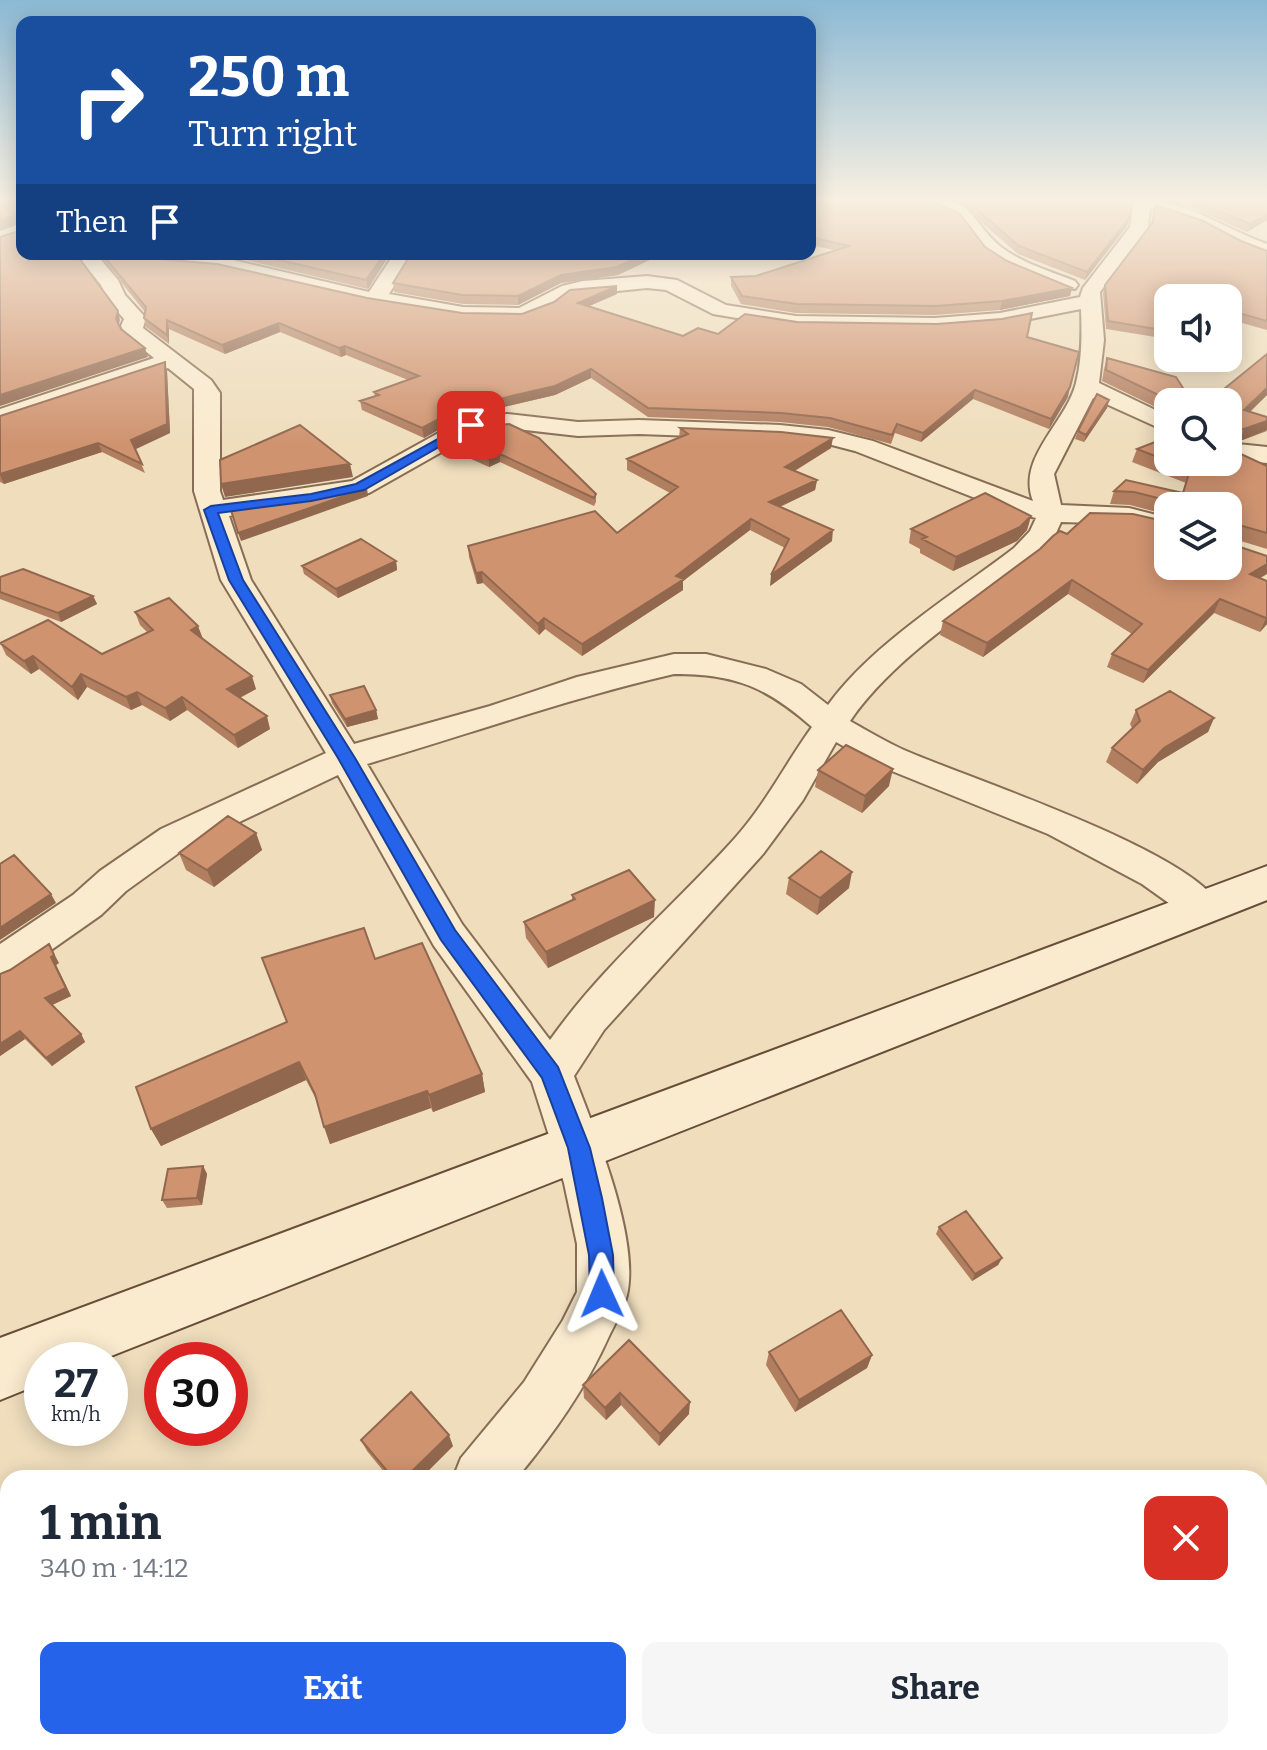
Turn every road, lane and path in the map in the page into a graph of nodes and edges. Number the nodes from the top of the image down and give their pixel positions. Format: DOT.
graph roads {
  1 [pos="109,282"];
  2 [pos="295,282"];
  3 [pos="386,282"];
  4 [pos="1057,282"];
  5 [pos="1100,282"];
  6 [pos="1090,296"];
  7 [pos="376,298"];
  8 [pos="170,360"];
  9 [pos="1087,386"];
  10 [pos="0,417"];
  11 [pos="1154,418"];
  12 [pos="1242,452"];
  13 [pos="1267,455"];
  14 [pos="211,510"];
  15 [pos="1051,513"];
  16 [pos="1154,522"];
  17 [pos="831,725"];
  18 [pos="346,758"];
  19 [pos="1267,882"];
  20 [pos="1201,906"];
  21 [pos="0,965"];
  22 [pos="551,1074"];
  23 [pos="579,1148"];
  24 [pos="0,1369"];
  25 [pos="488,1470"];
  1 -- 8 [label="street"];
  2 -- 7 [label="street"];
  3 -- 7 [label="street"];
  4 -- 6 [label="street"];
  5 -- 6 [label="street"];
  6 -- 7 [label="street"];
  6 -- 9 [label="street"];
  8 -- 10 [label="street"];
  8 -- 14 [label="street"];
  9 -- 11 [label="street"];
  9 -- 15 [label="street"];
  12 -- 13 [label="street"];
  14 -- 15 [label="street"];
  14 -- 18 [label="street"];
  15 -- 16 [label="street"];
  15 -- 17 [label="street"];
  17 -- 18 [label="street"];
  17 -- 20 [label="street"];
  17 -- 22 [label="street"];
  18 -- 21 [label="street"];
  18 -- 22 [label="street"];
  19 -- 20 [label="main road"];
  20 -- 23 [label="main road"];
  22 -- 23 [label="street"];
  23 -- 24 [label="main road"];
  23 -- 25 [label="street"];
}
